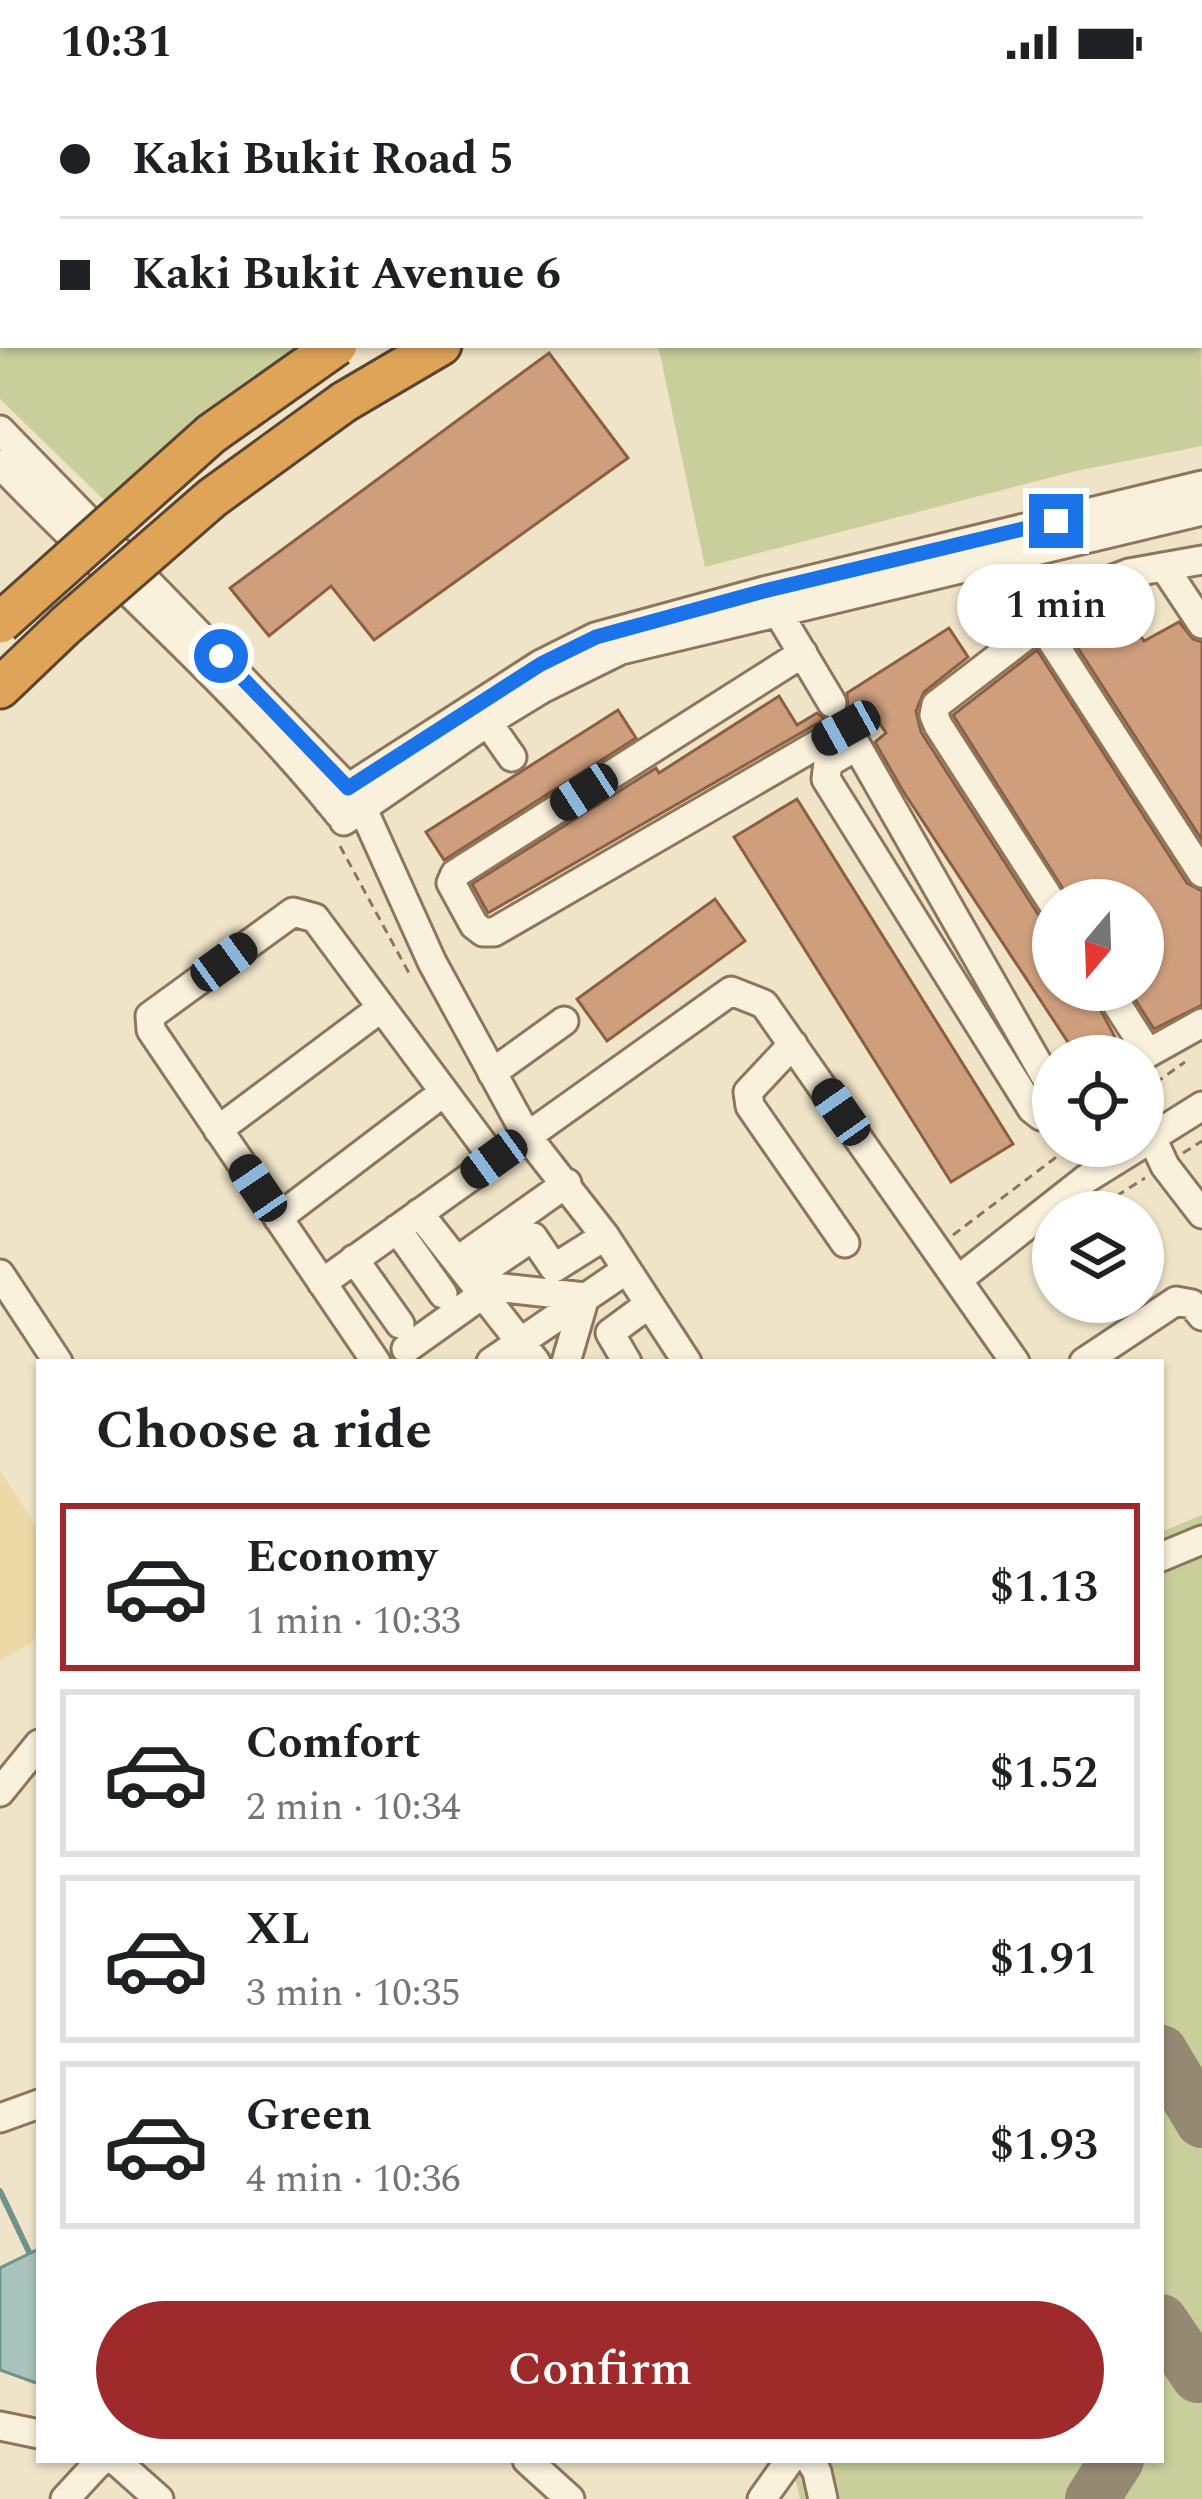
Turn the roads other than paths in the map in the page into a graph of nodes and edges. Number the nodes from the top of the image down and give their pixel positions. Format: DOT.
graph roads {
  1 [pos="333,348"];
  2 [pos="436,348"];
  3 [pos="0,430"];
  4 [pos="0,464"];
  5 [pos="1202,484"];
  6 [pos="1202,511"];
  7 [pos="1202,560"];
  8 [pos="1164,567"];
  9 [pos="771,602"];
  10 [pos="0,622"];
  11 [pos="1041,624"];
  12 [pos="1202,624"];
  13 [pos="803,653"];
  14 [pos="0,688"];
  15 [pos="482,714"];
  16 [pos="844,724"];
  17 [pos="512,758"];
  18 [pos="344,811"];
  19 [pos="1202,873"];
  20 [pos="1037,879"];
  21 [pos="381,1008"];
  22 [pos="564,1021"];
  23 [pos="1202,1023"];
  24 [pos="793,1044"];
  25 [pos="1164,1044"];
  26 [pos="1032,1053"];
  27 [pos="492,1073"];
  28 [pos="444,1092"];
  29 [pos="1202,1106"];
  30 [pos="1032,1109"];
  31 [pos="218,1130"];
  32 [pos="1164,1130"];
  33 [pos="526,1136"];
  34 [pos="494,1159"];
  35 [pos="1164,1165"];
  36 [pos="1105,1167"];
  37 [pos="567,1183"];
  38 [pos="1202,1214"];
  39 [pos="278,1218"];
  40 [pos="408,1221"];
  41 [pos="605,1236"];
  42 [pos="845,1243"];
  43 [pos="354,1259"];
  44 [pos="626,1270"];
  45 [pos="0,1274"];
  46 [pos="958,1279"];
  47 [pos="472,1280"];
  48 [pos="322,1283"];
  49 [pos="585,1297"];
  50 [pos="413,1305"];
  51 [pos="648,1305"];
  52 [pos="1202,1316"];
  53 [pos="527,1352"];
  54 [pos="56,1359"];
  55 [pos="374,1359"];
  56 [pos="567,1359"];
  57 [pos="625,1359"];
  58 [pos="685,1359"];
  59 [pos="1013,1359"];
  60 [pos="1089,1359"];
  61 [pos="1202,1540"];
  62 [pos="1164,1557"];
  63 [pos="36,1748"];
  64 [pos="0,1792"];
  65 [pos="36,2105"];
  66 [pos="0,2118"];
  67 [pos="0,2426"];
  68 [pos="36,2433"];
  69 [pos="98,2463"];
  70 [pos="118,2463"];
  71 [pos="530,2463"];
  72 [pos="788,2463"];
  73 [pos="817,2477"];
  74 [pos="65,2499"];
  75 [pos="159,2499"];
  76 [pos="570,2499"];
  77 [pos="762,2499"];
  78 [pos="849,2499"];
  1 -- 10 [label="highway, bridge"];
  2 -- 14 [label="highway, bridge"];
  3 -- 18 [label="street"];
  4 -- 18 [label="street"];
  5 -- 9 [label="street"];
  6 -- 9 [label="street"];
  7 -- 8 [label="street"];
  8 -- 11 [label="street"];
  8 -- 12 [label="street"];
  9 -- 13 [label="street"];
  9 -- 15 [label="street"];
  11 -- 19 [label="street"];
  11 -- 20 [label="street"];
  13 -- 16 [label="street"];
  13 -- 16 [label="street"];
  15 -- 17 [label="street"];
  15 -- 18 [label="street"];
  16 -- 26 [label="street"];
  16 -- 30 [label="street"];
  18 -- 27 [label="street"];
  21 -- 28 [label="street"];
  21 -- 31 [label="street"];
  21 -- 31 [label="street"];
  22 -- 27 [label="street"];
  23 -- 25 [label="street"];
  24 -- 33 [label="street"];
  24 -- 42 [label="street"];
  24 -- 46 [label="street"];
  27 -- 33 [label="street"];
  28 -- 34 [label="street"];
  28 -- 39 [label="street"];
  29 -- 32 [label="street"];
  31 -- 39 [label="street"];
  33 -- 34 [label="street"];
  33 -- 37 [label="street"];
  34 -- 40 [label="street"];
  35 -- 38 [label="street"];
  36 -- 46 [label="street"];
  37 -- 41 [label="street"];
  37 -- 47 [label="street"];
  39 -- 48 [label="street"];
  40 -- 43 [label="street"];
  40 -- 47 [label="street"];
  40 -- 50 [label="street"];
  41 -- 44 [label="street"];
  41 -- 47 [label="street"];
  43 -- 48 [label="street"];
  43 -- 50 [label="street"];
  44 -- 49 [label="street"];
  44 -- 51 [label="street"];
  45 -- 54 [label="street"];
  46 -- 59 [label="street"];
  47 -- 49 [label="street"];
  47 -- 50 [label="street"];
  47 -- 53 [label="street"];
  48 -- 55 [label="street"];
  49 -- 53 [label="street"];
  49 -- 56 [label="street"];
  51 -- 57 [label="street"];
  51 -- 58 [label="street"];
  52 -- 60 [label="street"];
  61 -- 62 [label="street"];
  63 -- 64 [label="street"];
  65 -- 66 [label="street"];
  67 -- 68 [label="street"];
  69 -- 74 [label="street"];
  70 -- 75 [label="street"];
  71 -- 76 [label="street"];
  72 -- 77 [label="street"];
  73 -- 78 [label="street"];
}
